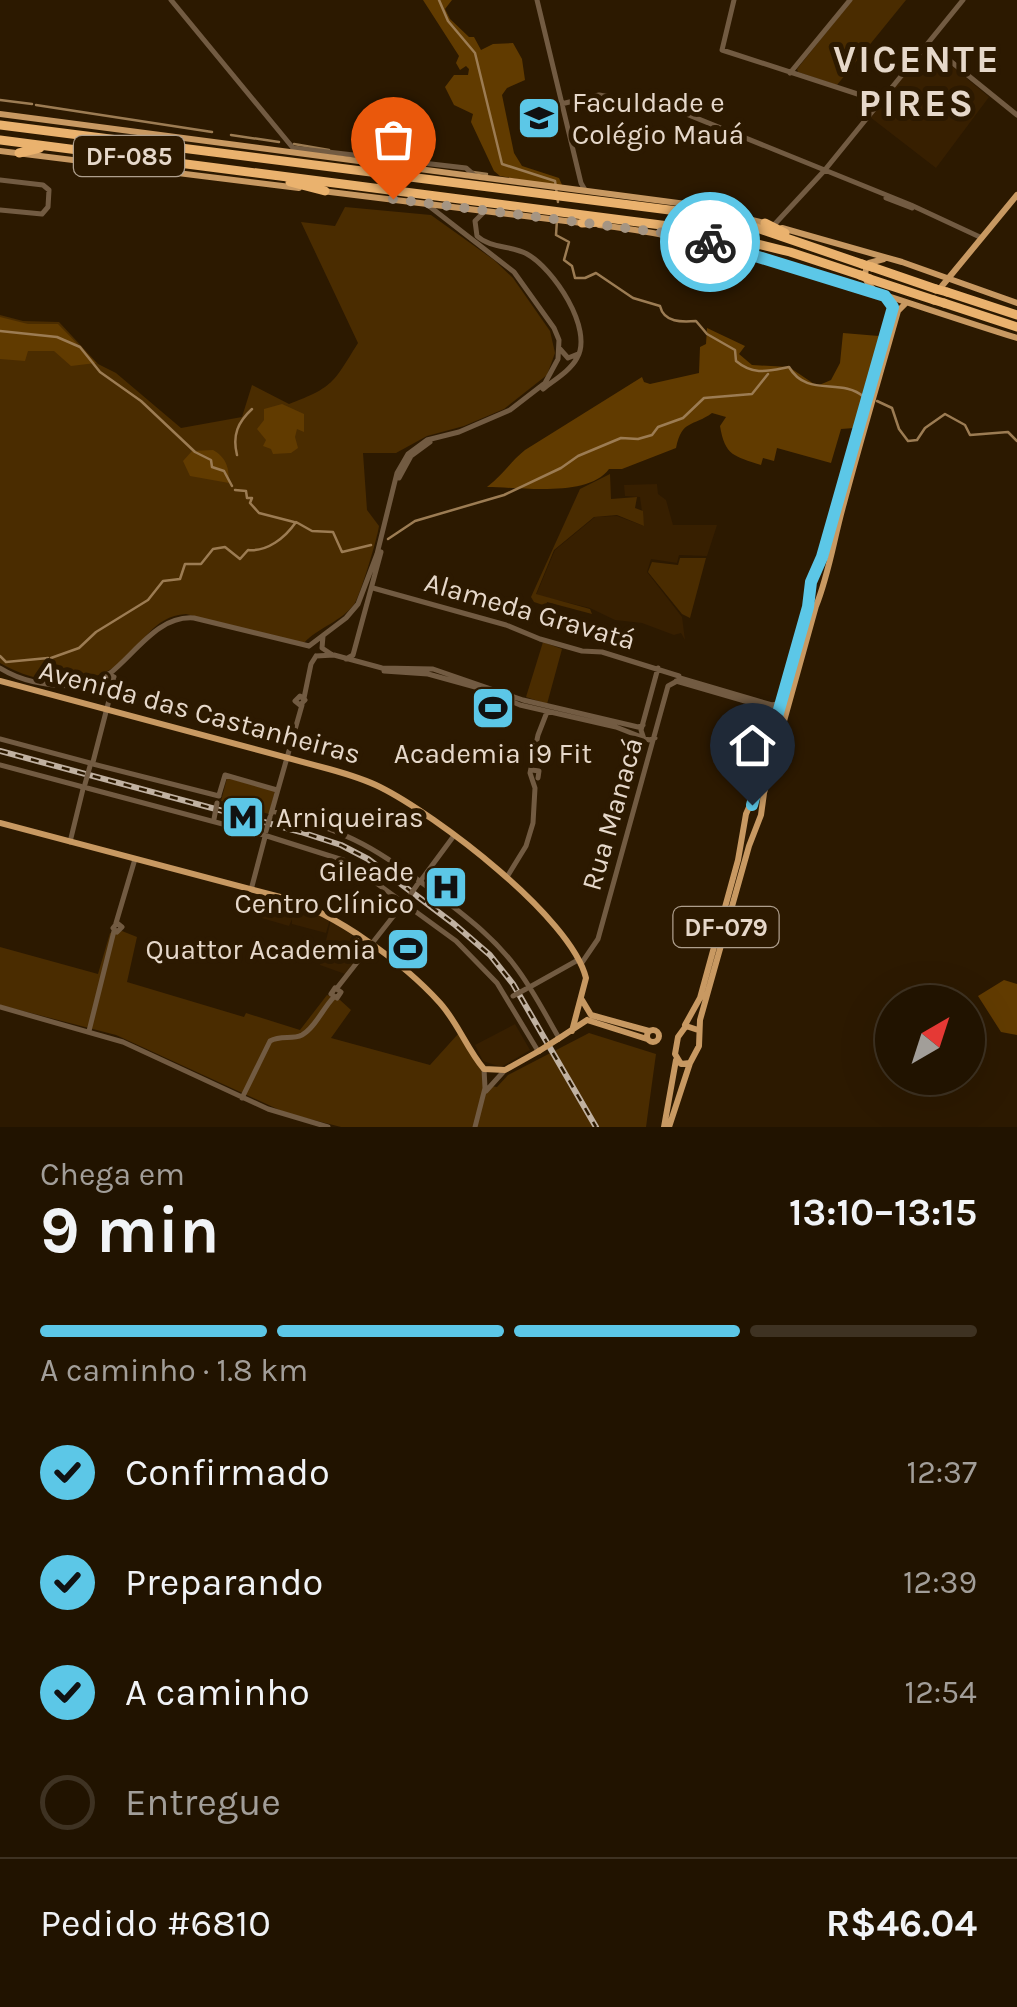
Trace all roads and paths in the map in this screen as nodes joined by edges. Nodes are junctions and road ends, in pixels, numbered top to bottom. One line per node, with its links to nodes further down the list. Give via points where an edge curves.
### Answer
1 (171, 0): 14 (street)
2 (536, 0): 9 (street)
3 (734, 0): 7 (street, via 722,50)
4 (850, 0): 7 (street)
5 (963, 0): 6 (street)
6 (928, 43): 8 (street); 11 (street)
7 (790, 73): 8 (street)
8 (879, 101): 20 (street)
9 (561, 104): 20 (street, via 599,95 669,107); 24 (street)
10 (0, 114): 18 (main road)
11 (1017, 116)
12 (0, 124): 17 (highway, DF-085)
13 (0, 140): 15 (highway, DF-085)
14 (284, 141): 18 (main road); 23 (street, via 295,149 467,169)
15 (63, 148): 19 (highway); 21 (highway, DF-085)
16 (0, 151): 19 (main road)
17 (218, 152): 18 (highway); 23 (highway, DF-085)
18 (277, 152): 23 (main road)
19 (19, 153): 26 (main road)
20 (824, 171): 33 (street); 40 (street)
21 (259, 173): 26 (highway); 34 (highway, DF-085)
22 (0, 180): 31 (street, via 49,190 42,214)
23 (483, 182): 25 (highway); 28 (highway, DF-085)
24 (581, 184): 27 (street); 28 (street)
25 (527, 186): 28 (main road)
26 (325, 191): 30 (main road)
27 (590, 192): 28 (main road); 38 (main road)
28 (562, 193): 41 (highway, DF-085, via 702,214)
29 (1017, 195): 40 (main road)
30 (416, 202): 32 (main road); 45 (street)
31 (0, 210)
32 (487, 212): 34 (main road); 42 (street, via 476,221 477,236)
33 (786, 214): 38 (street); 39 (street)
34 (552, 215): 35 (highway, DF-085)
35 (563, 216): 36 (highway, DF-085); 37 (main road)
36 (624, 220): 37 (highway); 46 (highway, DF-085, via 724,235)
37 (582, 223): 50 (main road, via 715,243)
38 (769, 224): 39 (main road); 41 (highway)
39 (785, 230): 43 (main road)
40 (982, 238): 44 (main road)
41 (809, 246): 46 (highway, DF-085)
42 (520, 250): 45 (street, via 507,255); 57 (street, via 545,268 579,322)
43 (890, 258): 47 (main road); 50 (main road, via 866,268 866,281)
44 (959, 266): 47 (main road, via 947,275); 48 (main road, via 955,278); 49 (main road)
45 (514, 272): 56 (street, via 554,328)
46 (866, 272): 49 (highway, DF-085)
47 (933, 273): 49 (main road)
48 (967, 287): 49 (main road); 52 (main road)
49 (942, 291): 51 (main road, via 933,303); 53 (highway, DF-085); 54 (highway, DF-085)
50 (882, 295): 51 (main road); 58 (main road, DF-079, via 893,307)
51 (914, 304): 55 (main road); 58 (main road, DF-079, via 898,311)
52 (1017, 304)
53 (1017, 315)
54 (1017, 327)
55 (1017, 338)
56 (559, 346): 57 (street, via 568,358); 60 (street, via 549,378 518,404 408,454)
57 (580, 352): 62 (street, via 512,413 428,443 411,456 400,474)
58 (870, 400): 59 (main road, DF-079)
59 (854, 451): 61 (main road, DF-079); 63 (main road, DF-079)
60 (366, 575): 62 (street, via 374,566); 65 (street)
61 (816, 575): 63 (main road); 66 (main road, DF-079)
62 (375, 577): 64 (street)
63 (825, 578): 66 (main road, DF-079)
64 (373, 588): 67 (street); 77 (street, Alameda Gravatá)
65 (362, 593): 67 (street, via 360,608); 68 (street)
66 (816, 595): 82 (main road, DF-079); 96 (main road, DF-079)
67 (369, 602): 69 (street)
68 (346, 618): 69 (street, via 360,612); 70 (street)
69 (363, 622): 72 (street)
70 (323, 636): 71 (street); 73 (street, via 322,648)
71 (310, 652): 73 (street); 80 (street, via 181,618 160,628); 90 (street)
72 (353, 654): 74 (street); 75 (street)
73 (334, 656): 74 (street)
74 (346, 659): 75 (street)
75 (361, 663): 78 (street)
76 (0, 668): 80 (street, via 31,682 64,686)
77 (658, 668): 79 (street, Alameda Gravatá); 86 (street)
78 (445, 676): 84 (street); 85 (street)
79 (676, 678): 82 (street); 89 (street, Rua Manacá)
80 (110, 679): 83 (street)
81 (0, 681): 83 (main road, Avenida das Castanheiras)
82 (780, 707): 96 (main road, DF-079)
83 (107, 709): 90 (main road, Avenida das Castanheiras); 91 (street)
84 (543, 714): 85 (street); 106 (street, via 533,823)
85 (595, 718): 86 (street); 87 (street)
86 (639, 726): 87 (street); 89 (street)
87 (633, 736): 89 (street)
88 (0, 739): 91 (street)
89 (650, 741): 111 (street, Rua Manacá, via 598,939)
90 (286, 758): 94 (street); 103 (main road, Avenida das Castanheiras, via 374,784)
91 (91, 764): 93 (street, bridge); 95 (street)
92 (0, 765): 93 (street)
93 (86, 787): 98 (street); 104 (street)
94 (277, 790): 95 (street, via 224,775); 97 (street)
95 (218, 800): 98 (street, bridge)
96 (756, 806): 100 (main road, DF-079); 101 (main road, DF-079)
97 (271, 814): 102 (street, bridge); 107 (street, via 356,838)
98 (213, 820): 102 (street)
99 (0, 823): 104 (main road)
100 (746, 824): 101 (main road); 117 (main road, DF-079, via 700,998)
101 (756, 825): 118 (main road, DF-079)
102 (266, 835): 108 (street); 109 (street, via 346,861)
103 (453, 837): 106 (main road, Avenida das Castanheiras); 107 (street)
104 (71, 842): 105 (main road)
105 (135, 859): 108 (main road); 119 (street)
106 (504, 876): 111 (main road, Avenida das Castanheiras, via 536,903)
107 (419, 883): 109 (street, bridge); 112 (street, via 489,935)
108 (251, 890): 110 (main road, via 322,912)
109 (406, 900): 110 (street); 113 (street, via 471,954)
110 (370, 946): 126 (main road, via 441,1005); 130 (street, via 340,995 305,1033 270,1040)
111 (580, 960): 112 (street); 114 (main road, via 586,978)
112 (528, 988): 113 (street, bridge); 122 (street)
113 (510, 998): 123 (street)
114 (582, 999): 116 (main road); 120 (main road)
115 (0, 1007): 119 (street)
116 (588, 1017): 120 (main road); 121 (main road)
117 (682, 1030): 118 (main road); 121 (main road); 124 (main road, DF-079)
118 (698, 1030): 125 (main road, DF-079)
119 (89, 1031): 130 (street)
120 (572, 1031): 122 (main road)
121 (653, 1036): 124 (main road, via 668,1042)
122 (558, 1039): 123 (main road, bridge)
123 (538, 1051): 127 (main road)
124 (675, 1056): 125 (main road); 129 (main road, DF-079)
125 (690, 1063): 129 (main road, DF-079)
126 (484, 1069): 127 (main road); 128 (street)
127 (505, 1070): 128 (street)
128 (484, 1094): 132 (street)
129 (675, 1095): 133 (main road, DF-079)
130 (243, 1096): 131 (street)
131 (328, 1127)
132 (476, 1127)
133 (666, 1127)

